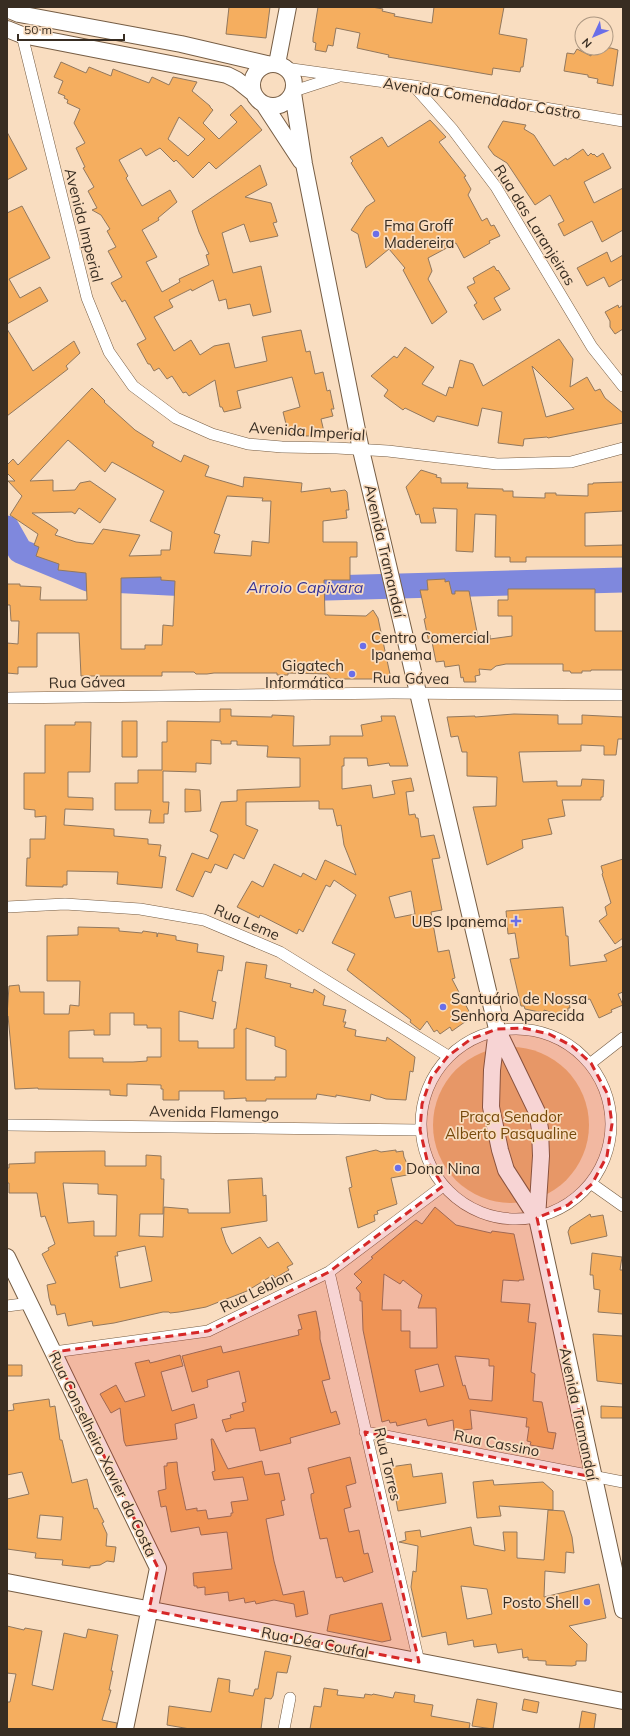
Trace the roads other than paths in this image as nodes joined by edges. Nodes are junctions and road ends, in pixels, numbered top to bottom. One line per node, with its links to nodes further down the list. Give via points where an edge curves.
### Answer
1 (288, 7): 5 (main road)
2 (7, 9): 5 (main road, Avenida Comendador Castro, via 19,14 181,44)
3 (7, 29): 4 (main road)
4 (22, 35): 8 (main road, via 227,75); 15 (street, Avenida Imperial, via 87,298 109,352 133,386 176,418 212,434 248,444)
5 (276, 65): 6 (street, Avenida Comendador Castro); 8 (main road, via 260,68 251,83); 9 (main road, via 293,78)
6 (341, 76): 7 (street, Avenida Comendador Castro); 9 (street, Avenida Comendador Castro)
7 (414, 86): 11 (street, Avenida Comendador Castro); 13 (street, Rua das Laranjeiras, via 453,130 496,187 592,347)
8 (252, 92): 10 (main road)
9 (293, 92): 10 (main road, via 281,105); 12 (main road, Avenida Tramandaí)
10 (265, 106): 12 (main road, Avenida Tramandaí)
11 (623, 121)
12 (304, 164): 15 (main road, Avenida Tramandaí)
13 (623, 386)
14 (623, 448): 15 (street, Avenida Imperial, via 571,462 497,464)
15 (361, 450): 16 (main road, Avenida Tramandaí)
16 (418, 693): 17 (street, Rua Gávea); 18 (street, Rua Gávea); 20 (main road, Avenida Tramandaí)
17 (623, 695)
18 (7, 698)
19 (7, 907): 22 (street, Rua Leme, via 65,904 133,909 204,920 280,952)
20 (497, 1030): 22 (street, via 471,1039); 23 (street, via 523,1028 548,1034 572,1046); 24 (main road, Avenida Tramandaí); 25 (main road, Avenida Tramandaí)
21 (623, 1038): 23 (street)
22 (448, 1056): 28 (street, via 431,1078 422,1104)
23 (591, 1063): 27 (street, via 608,1095)
24 (492, 1070): 25 (main road, via 502,1062); 30 (main road, Avenida Tramandaí, via 491,1107 500,1150)
25 (517, 1070): 29 (main road, Avenida Tramandaí, via 537,1112 540,1129)
26 (7, 1124): 28 (street, Avenida Flamengo)
27 (618, 1124): 31 (street, via 607,1156)
28 (420, 1130): 32 (street, via 427,1160)
29 (540, 1173): 30 (main road, via 536,1179 528,1183); 34 (main road, Avenida Tramandaí)
30 (511, 1180): 34 (main road, Avenida Tramandaí)
31 (592, 1184): 33 (street); 34 (street, via 568,1205)
32 (443, 1186): 34 (street, via 465,1205 500,1218); 36 (street, Rua Leblon)
33 (623, 1206)
34 (537, 1218): 41 (main road, Avenida Tramandaí)
35 (7, 1257): 37 (main road, Rua Conselheiro Xavier da Costa)
36 (329, 1272): 39 (street, Rua Leblon, via 208,1331); 40 (street, Rua Torres)
37 (30, 1303): 38 (street); 39 (main road, Rua Conselheiro Xavier da Costa)
38 (7, 1306)
39 (54, 1352): 44 (main road, Rua Conselheiro Xavier da Costa, via 158,1568)
40 (364, 1432): 41 (street, Rua Cassino); 46 (street, Rua Torres)
41 (593, 1477): 42 (street, Rua Cassino); 45 (main road, Avenida Tramandaí)
42 (623, 1482)
43 (7, 1582): 44 (main road, Rua Déa Coufal)
44 (149, 1610): 46 (main road, Rua Déa Coufal); 49 (main road, Rua Conselheiro Xavier da Costa)
45 (623, 1610)
46 (419, 1662): 48 (main road, Rua Déa Coufal)
47 (290, 1698): 50 (street)
48 (623, 1701)
49 (125, 1729)
50 (284, 1729)

